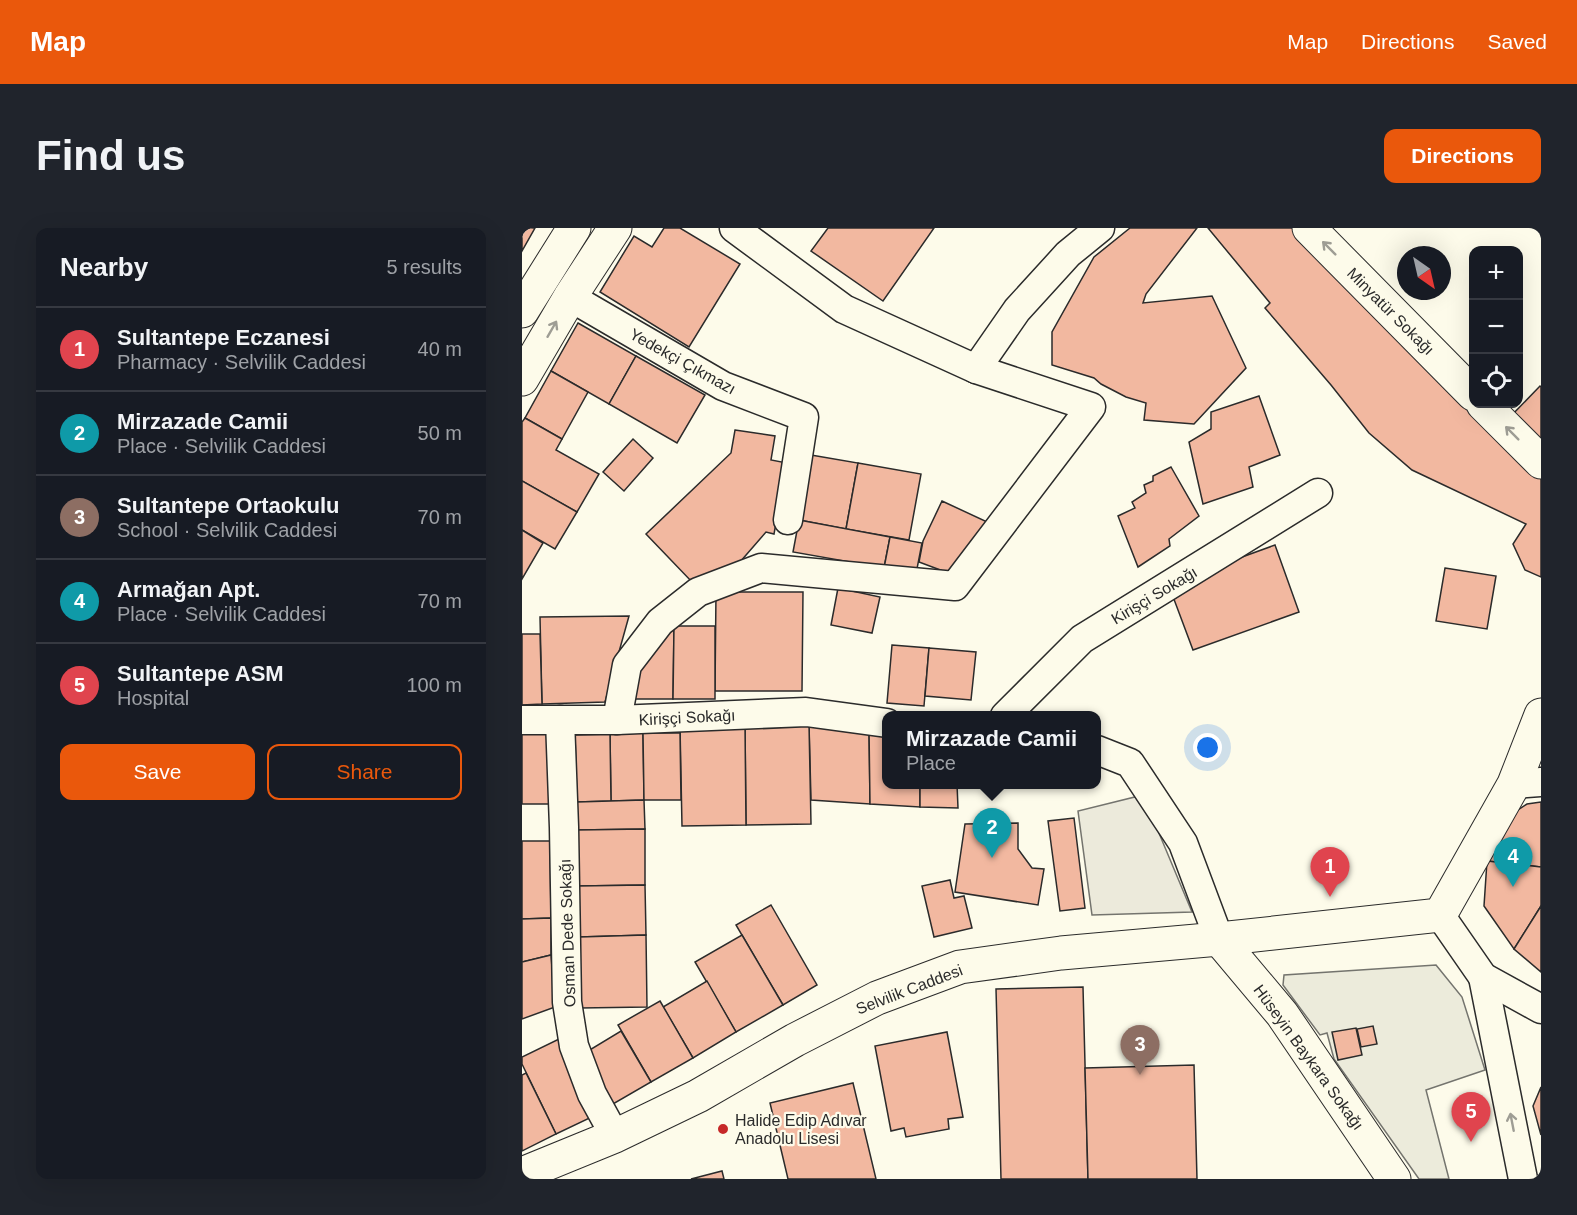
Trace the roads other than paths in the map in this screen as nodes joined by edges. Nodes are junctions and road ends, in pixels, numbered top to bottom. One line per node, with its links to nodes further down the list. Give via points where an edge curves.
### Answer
1 (574, 228): 7 (street)
2 (615, 228): 6 (street)
3 (734, 228): 8 (street, via 844,309)
4 (1100, 228): 8 (street, via 1068,254 1017,310)
5 (1309, 228): 10 (street, Minyatür Sokağı, one-way to 5)
6 (570, 297): 9 (street, one-way to 6); 14 (street, Yedekçi Çıkmazı, via 723,386 804,417)
7 (522, 311)
8 (976, 369): 19 (street, via 1091,407 955,586 761,568 698,592 660,622 627,664)
9 (522, 380)
10 (1469, 390)
11 (1487, 408): 12 (street, one-way to 11)
12 (1541, 462)
13 (1318, 493): 15 (street, Kirişçi Sokağı, via 1082,639)
14 (788, 520)
15 (1010, 711)
16 (1541, 715): 22 (street)
17 (522, 720): 18 (street, Kirişçi Sokağı)
18 (560, 720): 19 (street, Kirişçi Sokağı); 27 (street, Osman Dede Sokağı, via 567,1002 574,1046 592,1094)
19 (617, 720): 20 (street, Kirişçi Sokağı, via 806,712)
20 (882, 722)
21 (1101, 752): 24 (street, via 1131,763 1183,843)
22 (1527, 783): 23 (street)
23 (1440, 915): 24 (street, Selvilik Caddesi); 25 (street)
24 (1220, 939): 27 (street, Selvilik Caddesi, via 1061,953 960,967 877,998 699,1096); 29 (street, Hüseyin Baykara Sokağı, via 1282,1014)
25 (1483, 977): 26 (street); 30 (street, one-way to 25)
26 (1541, 1009)
27 (615, 1136): 28 (street, Selvilik Caddesi)
28 (522, 1174)
29 (1394, 1179)
30 (1523, 1179)

